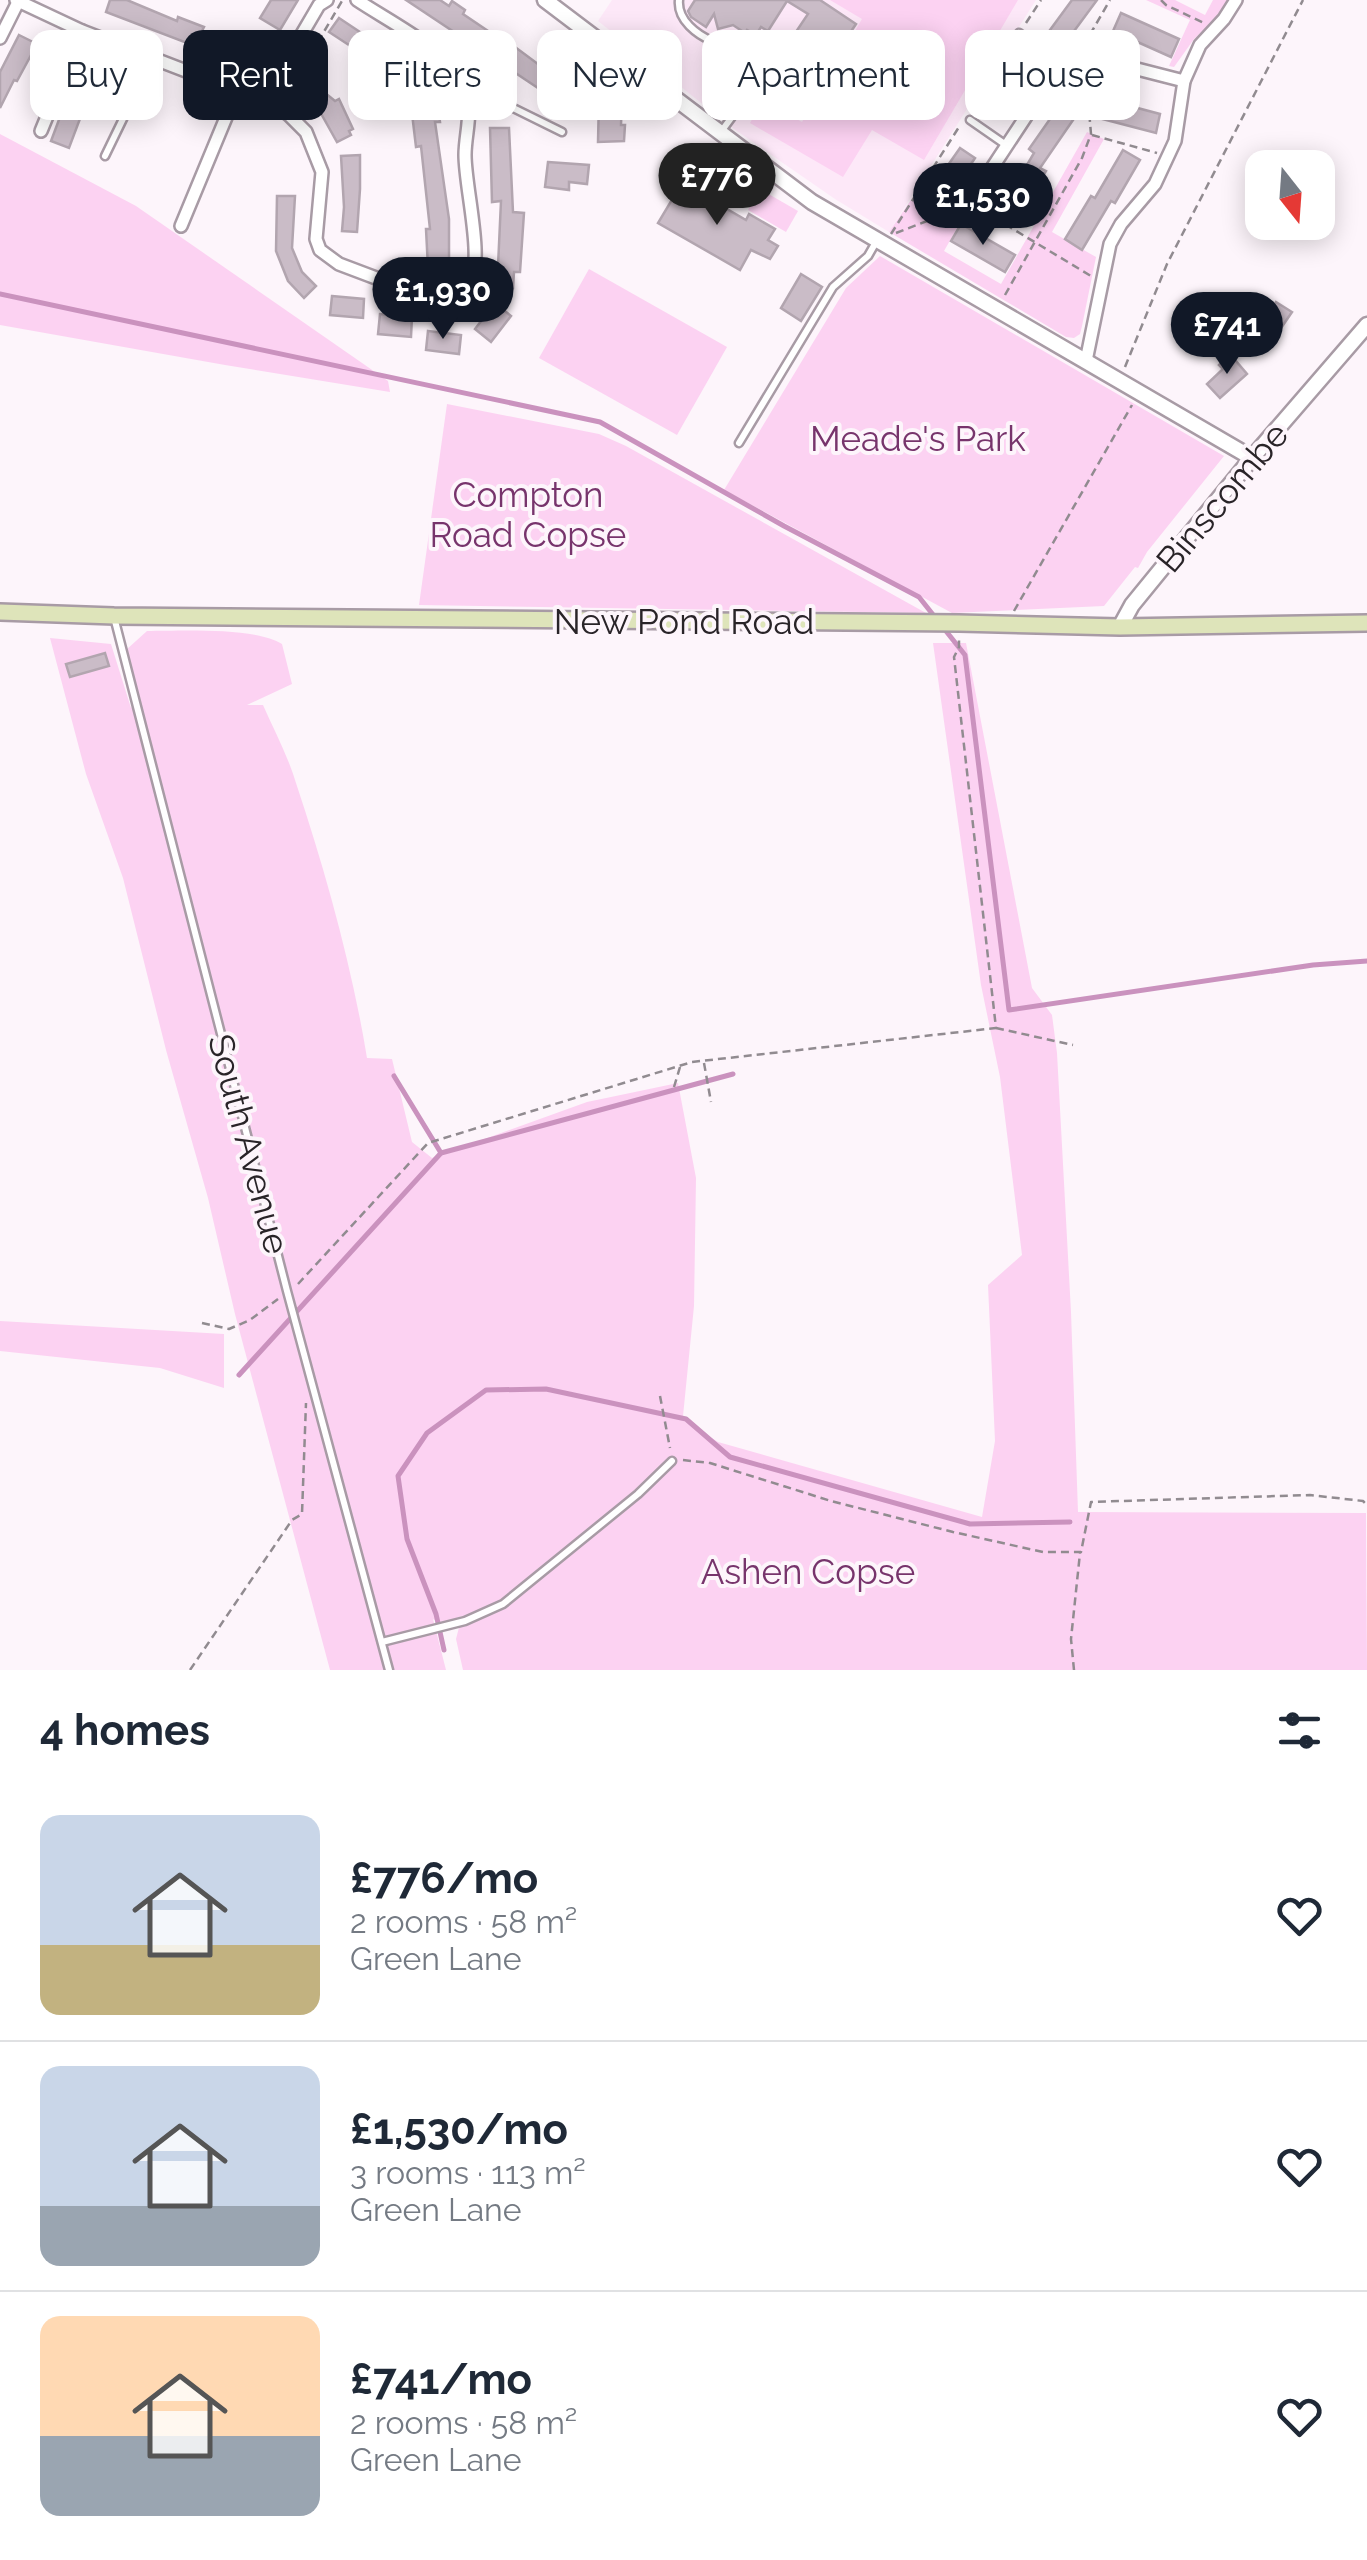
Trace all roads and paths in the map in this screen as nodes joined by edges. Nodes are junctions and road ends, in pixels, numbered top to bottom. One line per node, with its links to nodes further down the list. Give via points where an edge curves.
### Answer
1 (52, 0): 13 (street)
2 (327, 0): 16 (street)
3 (343, 0): 17 (path)
4 (357, 0): 18 (street)
5 (545, 0): 34 (street)
6 (679, 0): 34 (lane, via 682,20 713,42 752,49 761,58 761,69)
7 (1101, 0): 12 (path)
8 (1161, 0): 14 (path)
9 (1236, 0): 14 (street)
10 (1302, 0): 47 (path, via 1168,264)
11 (17, 1): 13 (street); 20 (street)
12 (1109, 2): 19 (path)
13 (46, 16): 15 (street)
14 (1215, 28): 22 (street)
15 (80, 30)
16 (304, 30)
17 (325, 30)
18 (402, 30)
19 (1093, 30)
20 (0, 38)
21 (1140, 69): 22 (street)
22 (1184, 81): 38 (street)
23 (517, 110): 33 (lane)
24 (46, 120): 32 (street)
25 (122, 120): 37 (lane)
26 (225, 120): 40 (street)
27 (292, 120): 28 (street, via 306,132 322,172 320,250 339,264 442,301 466,291 475,260 465,167)
28 (468, 120)
29 (970, 120): 36 (lane)
30 (1023, 120): 36 (street)
31 (1090, 120): 35 (path)
32 (41, 132)
33 (562, 132)
34 (719, 134): 41 (street, via 812,202)
35 (1091, 134): 38 (path); 42 (path)
36 (1006, 145): 39 (street)
37 (104, 156)
38 (1168, 156): 43 (street, via 1156,184 1110,244)
39 (969, 203): 41 (path); 42 (path)
40 (181, 226)
41 (883, 238): 44 (street); 49 (lane, via 833,286)
42 (1035, 242): 43 (path); 44 (path)
43 (1101, 282): 46 (street)
44 (996, 309): 46 (street)
45 (1367, 325): 50 (street, Binscombe)
46 (1086, 361): 47 (street)
47 (1120, 380): 48 (street)
48 (1136, 390): 50 (street); 54 (path, via 1014,611)
49 (739, 443)
50 (1252, 458): 55 (street, Binscombe)
51 (0, 612): 52 (main road, New Pond Road)
52 (114, 616): 54 (main road, New Pond Road); 63 (lane, South Avenue)
53 (1367, 623): 55 (main road, New Pond Road)
54 (1016, 624): 55 (main road, New Pond Road)
55 (1120, 627)
56 (959, 646): 57 (path, via 954,657)
57 (996, 1028): 58 (path); 59 (path)
58 (1073, 1045)
59 (704, 1061): 60 (path); 62 (path)
60 (680, 1065): 61 (path); 63 (path, via 428,1143)
61 (674, 1087)
62 (711, 1102)
63 (287, 1293): 64 (path, via 229,1329); 70 (lane, South Avenue)
64 (202, 1323)
65 (660, 1396): 67 (path)
66 (306, 1402): 71 (path, via 302,1514)
67 (672, 1460): 69 (path, via 710,1462 952,1532 1042,1552); 70 (lane, via 503,1604 466,1621)
68 (1367, 1505): 69 (path, via 1310,1494 1091,1502)
69 (1080, 1552): 73 (path)
70 (382, 1642): 72 (lane, South Avenue)
71 (190, 1670)
72 (389, 1670)
73 (1074, 1670)

